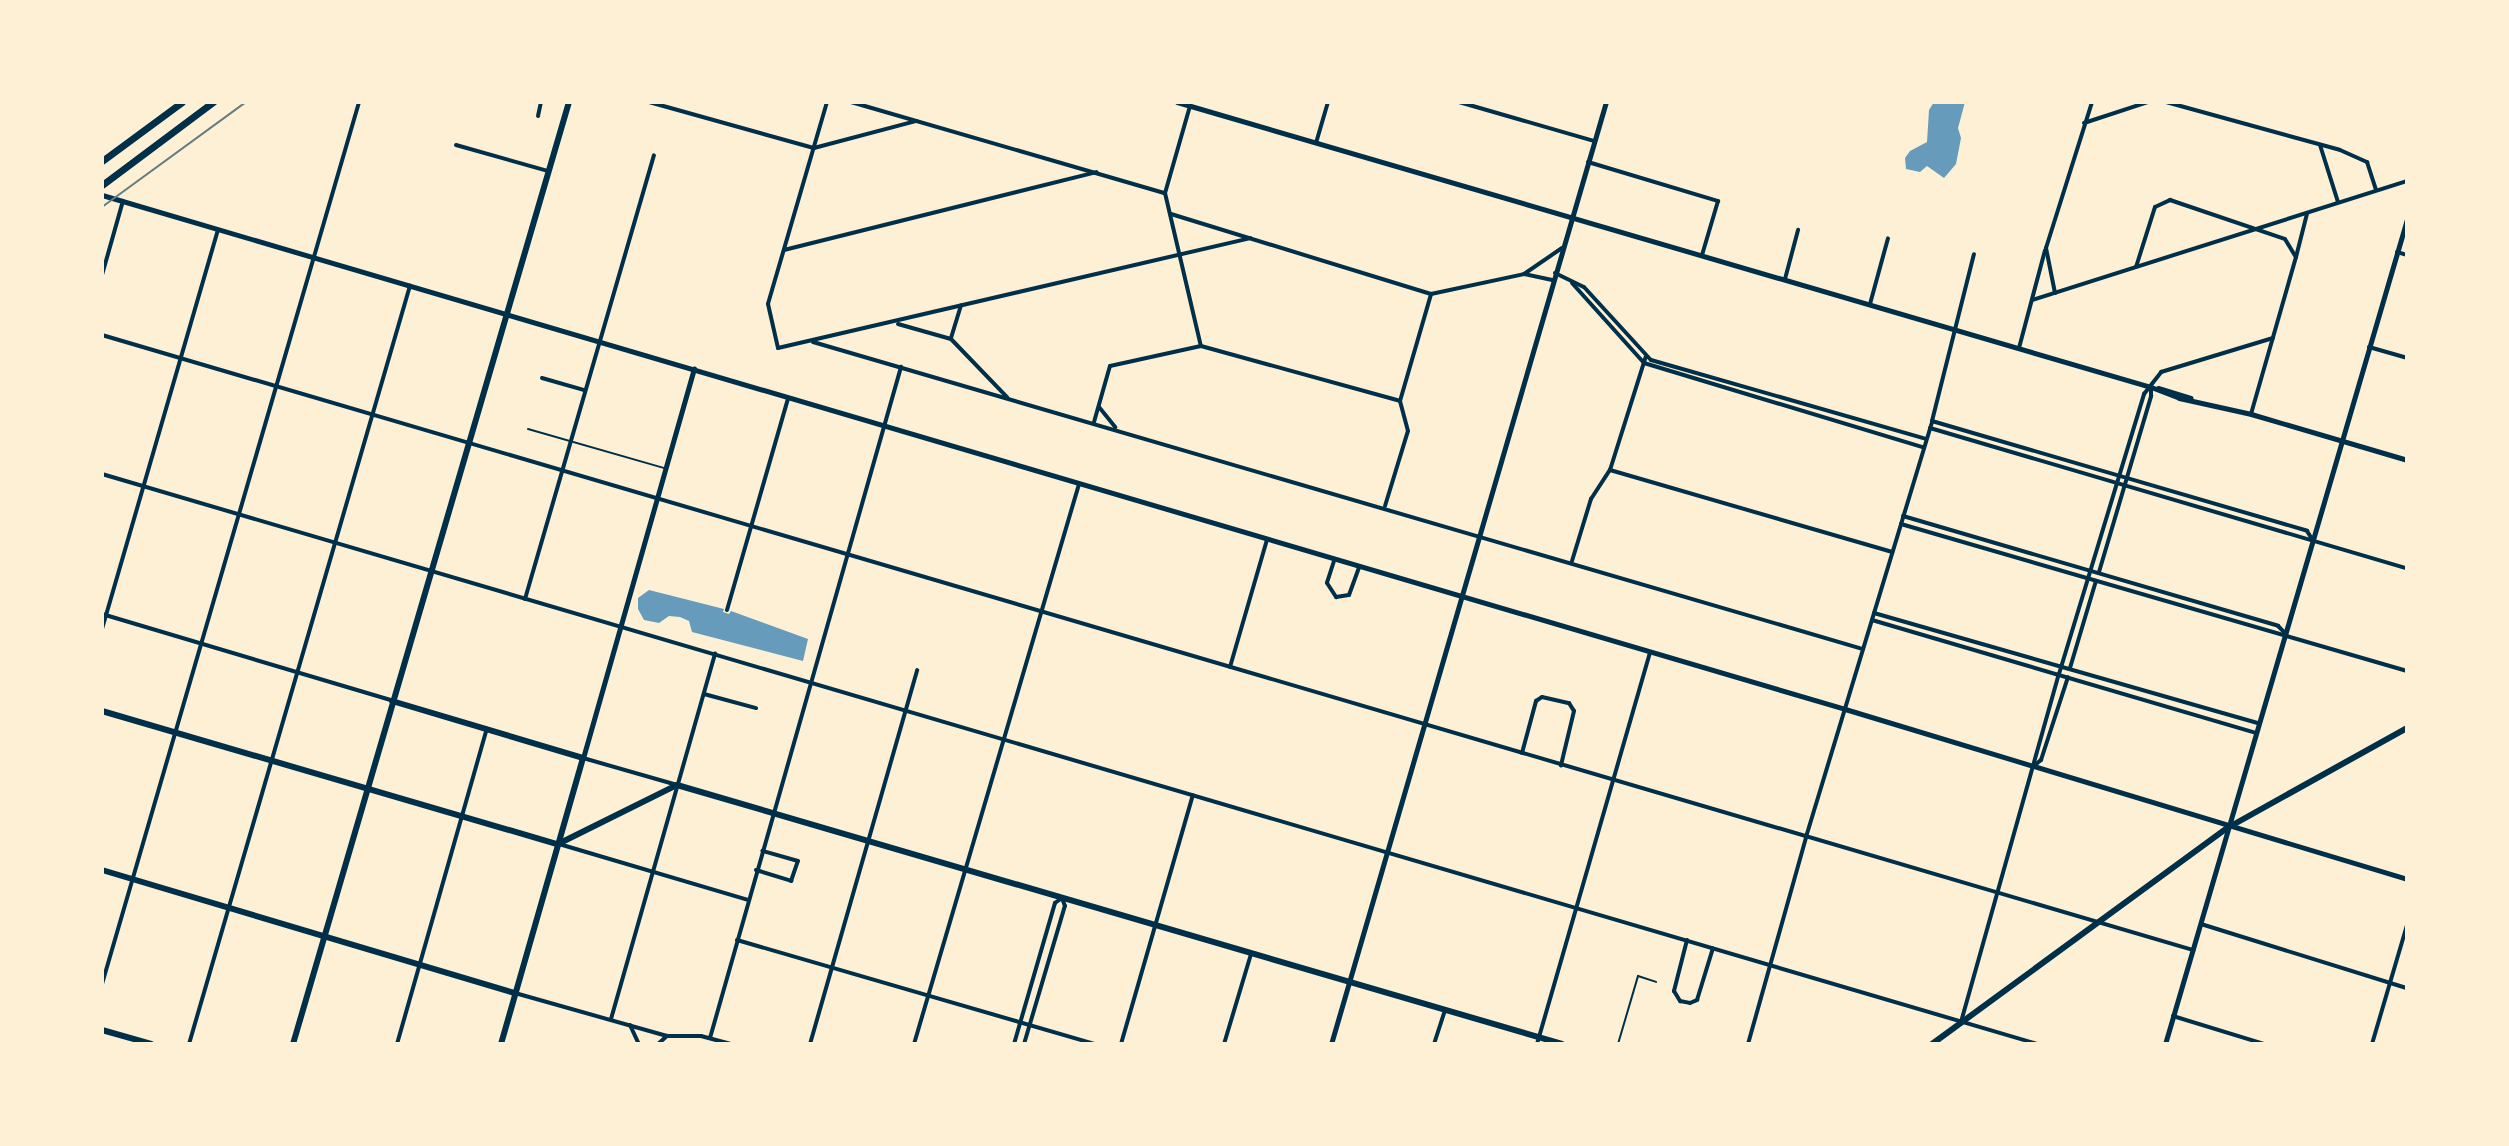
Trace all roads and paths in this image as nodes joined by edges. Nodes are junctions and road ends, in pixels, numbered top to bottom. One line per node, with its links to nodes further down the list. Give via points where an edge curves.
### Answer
1 (182, 102): 26 (highway)
2 (213, 102): 31 (highway)
3 (359, 102): 55 (street)
4 (541, 102): 17 (street)
5 (569, 102): 28 (main road)
6 (649, 102): 24 (street)
7 (827, 102): 24 (street)
8 (851, 102): 18 (street)
9 (1177, 102): 16 (street)
10 (1328, 102): 21 (street)
11 (1459, 102): 20 (street)
12 (1606, 102): 20 (street)
13 (2092, 102): 19 (street)
14 (2148, 102): 19 (street)
15 (2166, 102): 23 (street)
16 (1190, 106): 21 (street); 33 (street)
17 (538, 116)
18 (916, 121): 24 (street); 29 (street)
19 (2084, 123): 47 (street)
20 (1594, 141): 27 (street)
21 (1316, 143): 39 (street)
22 (456, 145): 28 (street)
23 (2320, 145): 32 (street, via 2367,162); 36 (street)
24 (814, 148): 48 (street)
25 (654, 155): 74 (street)
26 (102, 161)
27 (1588, 162): 39 (street); 52 (street, via 1718,201)
28 (548, 171): 68 (main road)
29 (1096, 172): 33 (street); 48 (street)
30 (2407, 181): 32 (street)
31 (102, 185)
32 (2376, 190): 36 (street)
33 (1165, 193): 37 (street)
34 (102, 195): 35 (street)
35 (123, 201): 41 (street); 58 (street)
36 (2338, 202): 38 (street)
37 (1171, 214): 44 (street); 50 (street)
38 (2307, 214): 42 (street); 54 (street)
39 (1570, 217): 46 (street); 52 (street)
40 (2407, 219): 49 (street)
41 (218, 229): 55 (street); 80 (street)
42 (2261, 229): 54 (street, via 2285,239); 56 (street); 56 (street, via 2170,200 2155,207)
43 (1798, 230): 60 (street)
44 (1250, 238): 50 (street); 64 (street)
45 (1888, 238): 66 (street)
46 (1562, 248): 57 (street); 59 (street)
47 (2046, 248): 63 (street); 65 (street)
48 (784, 250): 75 (street, via 768,304 778,348)
49 (2397, 252): 53 (street); 77 (street)
50 (1179, 253): 67 (street); 76 (street)
51 (1974, 254): 70 (street)
52 (1702, 255): 60 (street)
53 (2407, 255)
54 (2296, 257): 72 (street)
55 (313, 258): 62 (street); 86 (street)
56 (2136, 267): 63 (street)
57 (1524, 274): 59 (street); 64 (street)
58 (102, 275)
59 (1554, 277): 61 (street); 123 (street)
60 (1785, 279): 66 (street)
61 (1570, 281): 79 (street, via 1584,287); 82 (street)
62 (410, 286): 68 (street); 94 (street)
63 (2055, 293): 65 (street)
64 (1431, 294): 91 (street)
65 (2032, 300): 78 (street)
66 (1870, 304): 70 (street)
67 (961, 306): 69 (street); 73 (street)
68 (506, 315): 74 (street); 104 (main road)
69 (896, 323): 73 (street); 75 (street)
70 (1954, 329): 78 (street); 95 (street)
71 (102, 335): 80 (street)
72 (2273, 338): 87 (street, via 2161,372); 93 (street)
73 (951, 339): 89 (street)
74 (598, 342): 84 (street); 88 (street)
75 (813, 342): 83 (street)
76 (1201, 346): 91 (street); 92 (street, via 1110,366)
77 (2369, 347): 81 (street); 103 (street)
78 (2019, 348): 87 (street)
79 (1646, 356): 82 (street); 101 (street)
80 (181, 358): 86 (street); 116 (street)
81 (2407, 358)
82 (1644, 363): 105 (street); 108 (street)
83 (901, 367): 89 (street); 97 (street)
84 (694, 369): 90 (street); 107 (street)
85 (542, 378): 88 (street)
86 (276, 387): 94 (street); 119 (street)
87 (2154, 388): 93 (street); 111 (street, via 2144,394); 112 (street)
88 (584, 390): 102 (street)
89 (1007, 397): 96 (street)
90 (788, 399): 97 (street); 122 (street)
91 (1400, 401): 118 (street, via 1408,431)
92 (1099, 407): 96 (street); 100 (street)
93 (2251, 414): 103 (street)
94 (371, 415): 104 (street); 126 (street)
95 (1932, 421): 98 (street); 111 (street)
96 (1094, 422): 100 (street)
97 (882, 426): 114 (street); 128 (street)
98 (1930, 428): 101 (street); 113 (street)
99 (528, 429): 102 (lane)
100 (1117, 429): 118 (street)
101 (1926, 439): 105 (street)
102 (570, 441): 107 (lane); 109 (street)
103 (2343, 441): 106 (street); 124 (street)
104 (466, 443): 109 (street); 133 (main road)
105 (1923, 447): 120 (street)
106 (2407, 460)
107 (665, 468): 117 (street)
108 (1610, 470): 127 (street); 130 (street, via 1591,499)
109 (561, 471): 117 (street); 139 (street)
110 (102, 474): 116 (street)
111 (2119, 476): 112 (street); 113 (street)
112 (2127, 478): 115 (street); 124 (street, via 2307,531)
113 (2116, 483): 115 (street); 134 (street)
114 (1079, 484): 125 (street); 141 (street)
115 (2125, 486): 124 (street); 135 (street)
116 (143, 487): 119 (street); 143 (street)
117 (656, 499): 122 (street); 145 (street)
118 (1385, 506): 123 (street)
119 (239, 515): 126 (street); 149 (street)
120 (1903, 516): 121 (street); 134 (street)
121 (1901, 524): 127 (street); 136 (street)
122 (751, 527): 128 (street); 140 (street)
123 (1477, 538): 130 (street); 138 (street)
124 (2312, 539): 132 (street); 147 (street)
125 (1267, 540): 129 (street); 154 (street)
126 (334, 543): 133 (street); 159 (street)
127 (1892, 552): 142 (street)
128 (845, 554): 141 (street); 162 (street)
129 (1334, 561): 131 (street); 131 (street, via 1327,587 1336,597 1349,595)
130 (1572, 561): 151 (street)
131 (1359, 568): 138 (street)
132 (2407, 568)
133 (429, 571): 139 (street); 164 (main road)
134 (2090, 571): 135 (street); 136 (street)
135 (2098, 574): 137 (street); 147 (street)
136 (2088, 578): 137 (street); 155 (street)
137 (2096, 581): 147 (street); 156 (street)
138 (1460, 598): 152 (street); 170 (street)
139 (525, 599): 145 (street)
140 (727, 610)
141 (1040, 611): 154 (street); 175 (street)
142 (1874, 613): 144 (street); 148 (street)
143 (104, 615): 146 (street); 149 (street)
144 (1872, 620): 150 (street); 151 (street)
145 (620, 627): 153 (street); 177 (street)
146 (102, 629)
147 (2284, 632): 158 (street); 169 (street)
148 (1969, 640): 150 (street); 155 (street)
149 (200, 643): 159 (street); 173 (street)
150 (1967, 648): 160 (street)
151 (1863, 649): 166 (street)
152 (1650, 652): 166 (street); 181 (street)
153 (715, 654): 162 (street); 163 (street)
154 (1230, 667): 170 (street)
155 (2061, 667): 156 (street); 160 (street)
156 (2070, 669): 161 (street); 169 (street)
157 (917, 670): 167 (street)
158 (2407, 671)
159 (297, 672): 164 (street); 178 (street)
160 (2059, 674): 161 (street); 180 (street)
161 (2068, 677): 174 (street); 180 (street, via 2041,760)
162 (809, 682): 167 (street); 185 (street)
163 (703, 693): 165 (street); 182 (street)
164 (392, 701): 172 (main road); 183 (main road)
165 (756, 708)
166 (1845, 709): 180 (street); 188 (street)
167 (906, 710): 175 (street); 189 (street)
168 (102, 711): 173 (main road)
169 (2258, 723): 174 (street)
170 (1424, 724): 176 (street); 192 (street)
171 (2407, 728): 187 (main road)
172 (487, 729): 177 (main road); 186 (street)
173 (175, 732): 178 (main road); 197 (street)
174 (2256, 733): 187 (street)
175 (1004, 740): 184 (street); 193 (street)
176 (1522, 753): 179 (street); 179 (street, via 1536,701 1542,697 1569,703 1574,711)
177 (583, 758): 182 (street); 190 (main road)
178 (270, 760): 183 (main road); 202 (street)
179 (1561, 765): 181 (street)
180 (2034, 766): 187 (street); 199 (street)
181 (1613, 780): 188 (street); 203 (street)
182 (677, 785): 185 (main road); 190 (main road); 196 (street)
183 (367, 788): 186 (main road); 208 (main road)
184 (1193, 795): 192 (street); 207 (street)
185 (772, 813): 189 (main road); 191 (street)
186 (462, 816): 190 (main road); 214 (street)
187 (2229, 827): 198 (street); 204 (main road); 205 (street)
188 (1806, 837): 199 (street); 215 (street)
189 (870, 841): 193 (main road); 216 (street)
190 (558, 844): 196 (street); 222 (main road)
191 (762, 851): 195 (street); 195 (street, via 798,861 791,881)
192 (1387, 852): 203 (street); 217 (street)
193 (966, 869): 200 (main road); 223 (street)
194 (102, 870): 197 (main road)
195 (756, 870): 201 (street)
196 (652, 872): 201 (street); 226 (street)
197 (132, 879): 202 (main road); 220 (street)
198 (2407, 879)
199 (1997, 893): 204 (street); 227 (street)
200 (1062, 898): 207 (main road); 228 (street, via 1055,903); 230 (street, via 1065,906)
201 (748, 900): 209 (street)
202 (228, 908): 208 (main road); 236 (street)
203 (1577, 908): 210 (street); 234 (street)
204 (2094, 923): 212 (street); 227 (main road)
205 (2201, 924): 212 (street); 219 (street)
206 (2407, 925): 219 (street)
207 (1155, 926): 213 (main road); 248 (street)
208 (324, 936): 214 (main road); 237 (main road)
209 (737, 940): 216 (street); 233 (street)
210 (1687, 940): 211 (street); 211 (street, via 1674,991 1680,1001 1697,1000)
211 (1713, 948): 215 (street)
212 (2193, 950): 225 (street)
213 (1251, 954): 217 (main road); 249 (street)
214 (420, 965): 222 (main road); 238 (street)
215 (1771, 965): 227 (street); 254 (street)
216 (832, 968): 223 (street); 243 (street)
217 (1350, 982): 224 (main road); 250 (street)
218 (1656, 982): 253 (lane, via 1638,976)
219 (2390, 983): 221 (street); 259 (street)
220 (102, 984)
221 (2407, 988)
222 (515, 993): 226 (street); 239 (main road)
223 (928, 996): 228 (street); 244 (street)
224 (1445, 1010): 234 (main road); 251 (street)
225 (2173, 1016): 257 (street); 258 (street)
226 (611, 1019): 229 (street)
227 (1961, 1022): 255 (main road); 256 (street)
228 (1020, 1023): 230 (street); 245 (street)
229 (630, 1025): 232 (street); 240 (street)
230 (1029, 1025): 246 (street); 247 (street)
231 (102, 1030): 235 (main road)
232 (667, 1036): 233 (street); 241 (street)
233 (710, 1038): 242 (street)
234 (1538, 1041): 252 (main road)
235 (151, 1044)
236 (189, 1044)
237 (293, 1044)
238 (397, 1044)
239 (501, 1044)
240 (639, 1044)
241 (658, 1044)
242 (730, 1044)
243 (810, 1044)
244 (914, 1044)
245 (1014, 1044)
246 (1024, 1044)
247 (1095, 1044)
248 (1121, 1044)
249 (1224, 1044)
250 (1331, 1044)
251 (1434, 1044)
252 (1562, 1044)
253 (1618, 1044)
254 (1748, 1044)
255 (1932, 1044)
256 (2037, 1044)
257 (2165, 1044)
258 (2264, 1044)
259 (2372, 1044)

